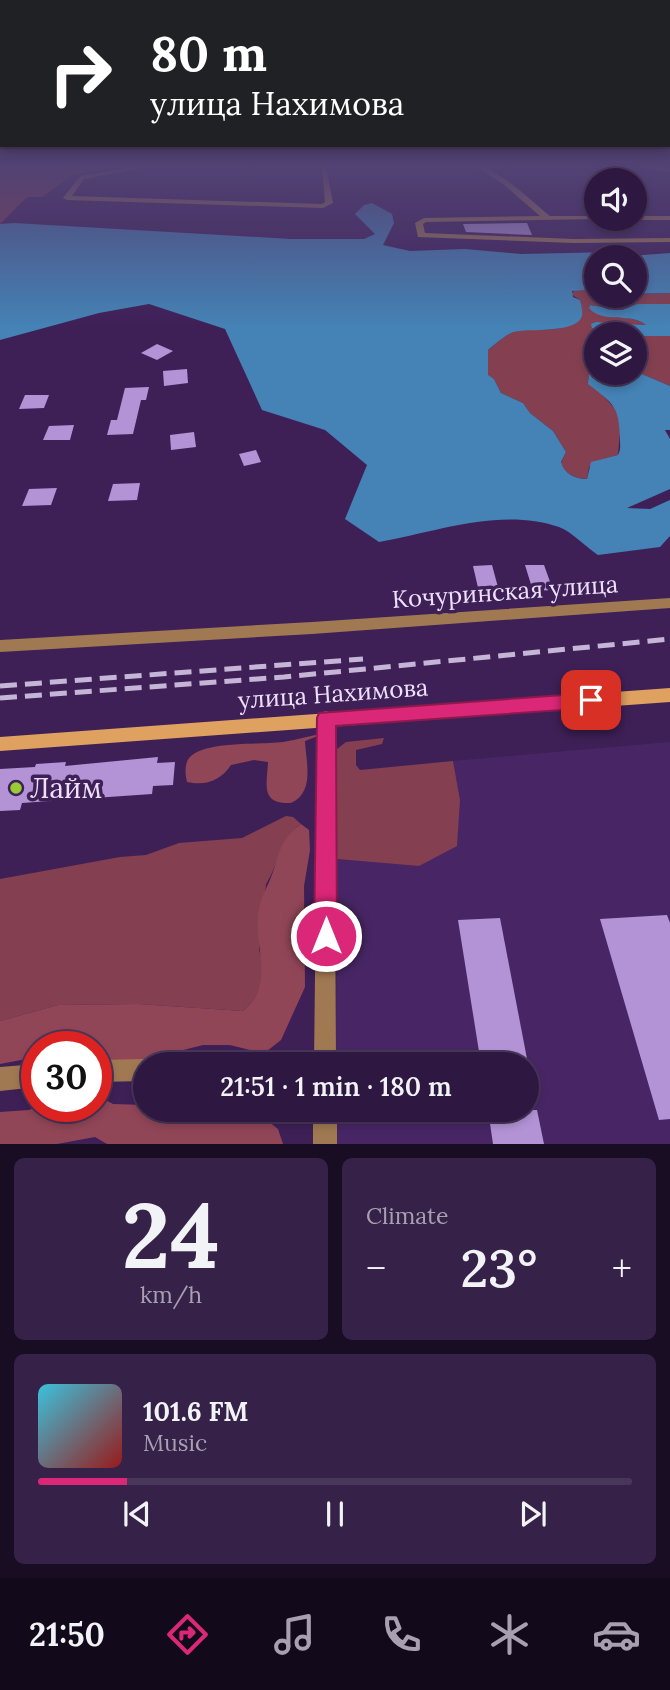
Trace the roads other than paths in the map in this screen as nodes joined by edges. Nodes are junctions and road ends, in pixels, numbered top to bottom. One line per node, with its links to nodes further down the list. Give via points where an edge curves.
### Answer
1 (462, 219): 4 (street, via 424,220 419,223 421,235)
2 (562, 219): 4 (street)
3 (670, 240): 4 (street)
4 (574, 241)
5 (670, 603): 6 (street, Кочуринская улица)
6 (0, 646)
7 (670, 695): 8 (main road, улица Нахимова)
8 (326, 718): 9 (main road, улица Нахимова); 10 (street)
9 (0, 744)
10 (325, 1052)
11 (133, 1070): 12 (street)
12 (112, 1071)
13 (21, 1077): 14 (street)
14 (0, 1079)
15 (325, 1122): 16 (street)
16 (325, 1144)

